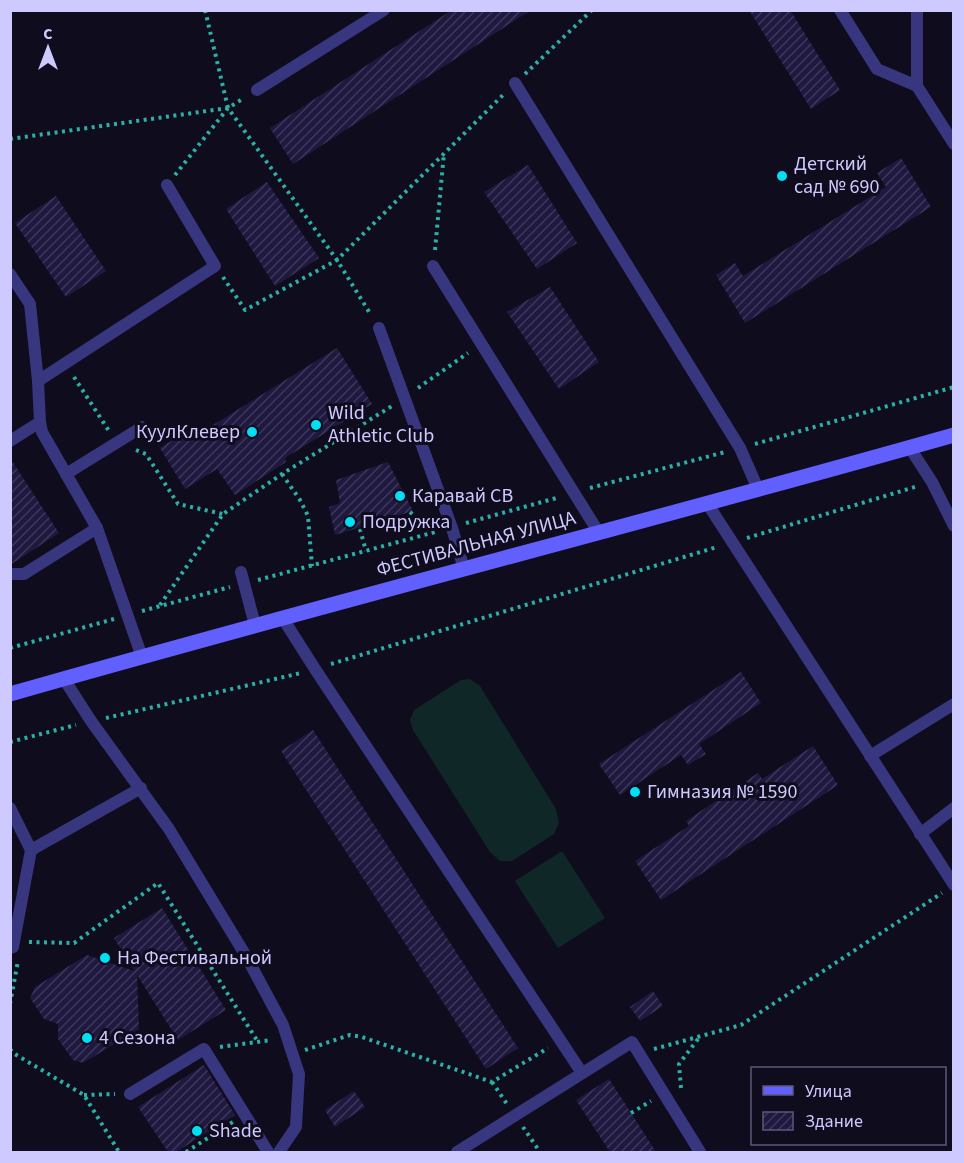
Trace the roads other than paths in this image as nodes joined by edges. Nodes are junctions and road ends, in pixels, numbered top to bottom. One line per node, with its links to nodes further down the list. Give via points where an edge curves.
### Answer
1 (384, 10): 6 (lane)
2 (840, 10): 5 (lane, via 877,69)
3 (917, 10): 5 (lane)
4 (515, 83): 19 (lane, via 740,448)
5 (917, 86): 7 (lane)
6 (257, 90)
7 (953, 142)
8 (167, 185): 12 (lane, via 215,266)
9 (433, 266): 23 (lane)
10 (10, 274): 12 (lane, via 30,304)
11 (379, 328): 24 (lane)
12 (38, 381): 13 (lane)
13 (40, 422): 16 (lane); 18 (lane)
14 (142, 427): 18 (lane)
15 (954, 435): 17 (street, ФЕСТИВАЛЬНАЯ УЛИЦА)
16 (10, 441)
17 (910, 447): 19 (street, ФЕСТИВАЛЬНАЯ УЛИЦА); 21 (lane)
18 (66, 474): 22 (lane)
19 (758, 489): 20 (street, ФЕСТИВАЛЬНАЯ УЛИЦА)
20 (707, 503): 23 (street, ФЕСТИВАЛЬНАЯ УЛИЦА); 33 (lane)
21 (954, 526)
22 (97, 528): 25 (lane, via 24,574); 29 (lane)
23 (598, 533): 24 (street, ФЕСТИВАЛЬНАЯ УЛИЦА)
24 (464, 569): 27 (street, ФЕСТИВАЛЬНАЯ УЛИЦА)
25 (10, 574)
26 (242, 578): 28 (lane)
27 (282, 617): 28 (street, ФЕСТИВАЛЬНАЯ УЛИЦА); 41 (lane)
28 (255, 625): 29 (street, ФЕСТИВАЛЬНАЯ УЛИЦА)
29 (142, 657): 30 (street, ФЕСТИВАЛЬНАЯ УЛИЦА)
30 (64, 679): 31 (street, ФЕСТИВАЛЬНАЯ УЛИЦА); 34 (lane)
31 (10, 694)
32 (954, 704): 33 (lane)
33 (870, 756): 37 (lane)
34 (141, 788): 38 (lane); 44 (lane, via 246,956 284,1025 299,1074 296,1127)
35 (10, 808): 38 (lane)
36 (954, 808): 37 (lane)
37 (920, 834): 39 (lane)
38 (31, 850): 40 (lane)
39 (953, 885)
40 (15, 943)
41 (582, 1073): 45 (lane); 46 (lane, via 632,1042)
42 (130, 1094): 43 (lane, via 204,1049)
43 (268, 1152)
44 (279, 1152)
45 (457, 1152)
46 (700, 1152)

